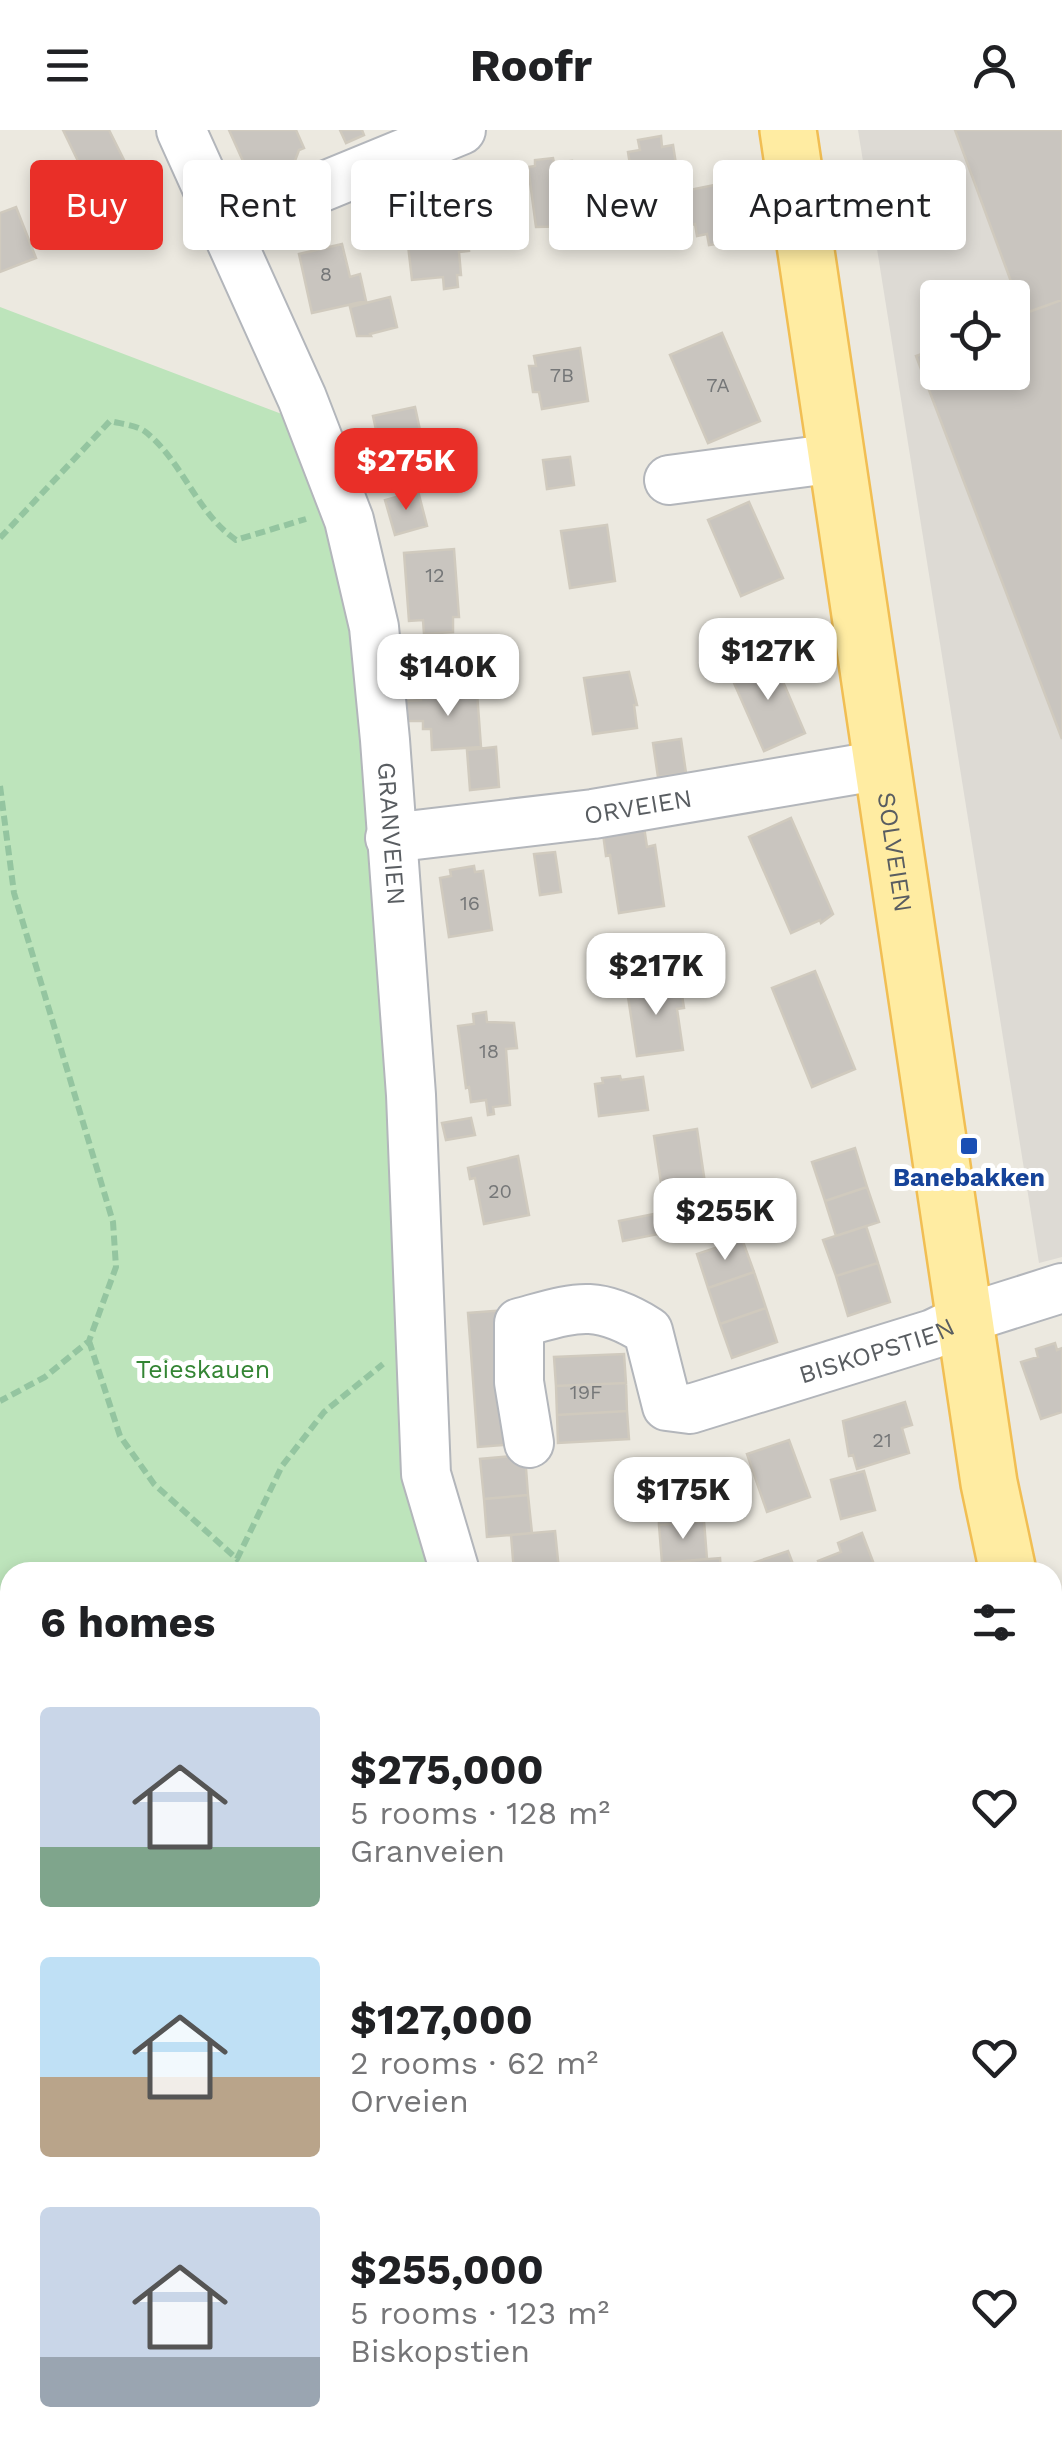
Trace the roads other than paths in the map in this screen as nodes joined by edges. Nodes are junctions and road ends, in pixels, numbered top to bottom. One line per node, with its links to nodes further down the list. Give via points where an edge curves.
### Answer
1 (181, 130): 4 (street, GRANVEIEN)
2 (461, 130): 5 (street)
3 (788, 130): 7 (main road, SOLVEIEN)
4 (195, 160)
5 (331, 183)
6 (237, 250): 10 (street, GRANVEIEN, via 350,520 374,627)
7 (837, 458): 8 (street); 9 (main road, SOLVEIEN)
8 (668, 480)
9 (882, 766): 10 (street, ORVEIEN, via 593,814); 12 (main road, SOLVEIEN)
10 (390, 838): 14 (street, GRANVEIEN, via 415,1172 426,1474)
11 (1062, 1288): 12 (street, BISKOPSTIEN)
12 (964, 1319): 13 (street, BISKOPSTIEN, via 690,1409 668,1406 648,1331 621,1314 579,1307 518,1323); 15 (main road, SOLVEIEN)
13 (529, 1443)
14 (452, 1562)
15 (1006, 1562)

